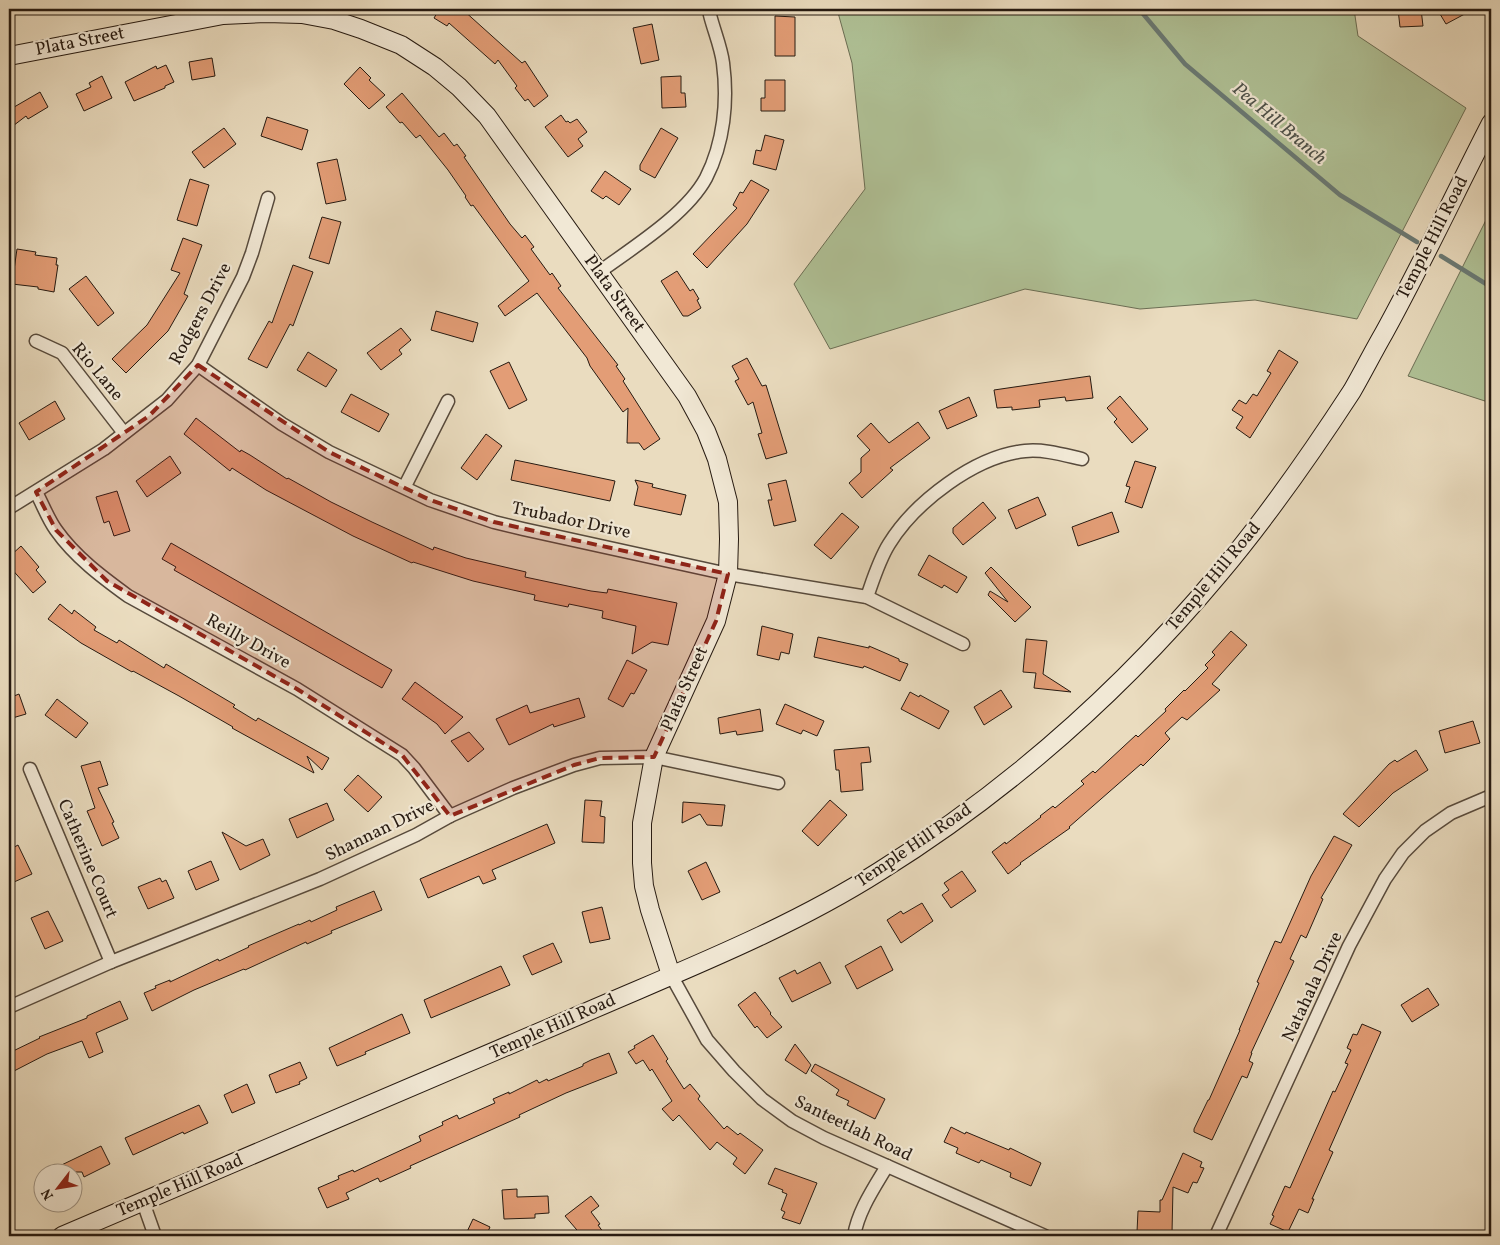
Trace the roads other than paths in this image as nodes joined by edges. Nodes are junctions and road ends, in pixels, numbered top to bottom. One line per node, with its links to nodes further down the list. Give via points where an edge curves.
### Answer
1 (710, 15): 5 (street, via 723,62 725,107 721,137 706,179 670,220)
2 (9, 56): 5 (main road, Plata Street, via 223,15 302,14 361,28 400,45 459,87 487,116)
3 (1491, 123): 23 (main road, Temple Hill Road, via 1410,284 1348,396 1287,487 1220,573 1114,689 1002,786 878,872 760,936)
4 (268, 198): 7 (street, Rodgers Drive, via 243,277)
5 (598, 273): 14 (main road, Plata Street, via 688,396 706,431 728,502)
6 (36, 342): 9 (street, Rio Lane, via 62,354)
7 (198, 365): 9 (street, Rodgers Drive, via 167,400); 11 (street, Trubador Drive, via 282,424 329,452)
8 (448, 401): 11 (street)
9 (124, 433): 12 (street, Rodgers Drive, via 104,450)
10 (1082, 459): 15 (street, via 1026,451 1001,457 960,475 920,508 889,544)
11 (405, 486): 14 (street, Trubador Drive, via 430,500 494,522)
12 (36, 492): 13 (street, Rodgers Drive); 21 (street, Reilly Drive, via 56,530 107,581 128,596 297,689 402,755)
13 (9, 508)
14 (728, 574): 15 (street, Trubador Drive); 17 (main road, Plata Street, via 716,621)
15 (867, 597): 16 (street, Trubador Drive)
16 (963, 644)
17 (654, 758): 19 (street, Shannan Drive); 21 (street, Shannan Drive, via 600,758 574,765); 23 (main road, Plata Street, via 642,823 642,863 650,910)
18 (30, 769): 22 (street, Catherine Court)
19 (778, 783)
20 (1491, 796): 31 (street, Natahala Drive, via 1451,813 1425,831 1385,878 1349,946)
21 (450, 816): 22 (street, Shannan Drive, via 382,852 320,879)
22 (111, 962): 24 (street, Shannan Drive)
23 (671, 975): 25 (street, Santeetlah Road, via 707,1040 762,1099 792,1121); 26 (main road, Temple Hill Road)
24 (9, 1007)
25 (887, 1166): 29 (street, via 862,1211); 30 (street, Santeetlah Road)
26 (143, 1202): 27 (main road, Temple Hill Road); 28 (street)
27 (62, 1236)
28 (155, 1236)
29 (854, 1236)
30 (1045, 1236)
31 (1216, 1236)

